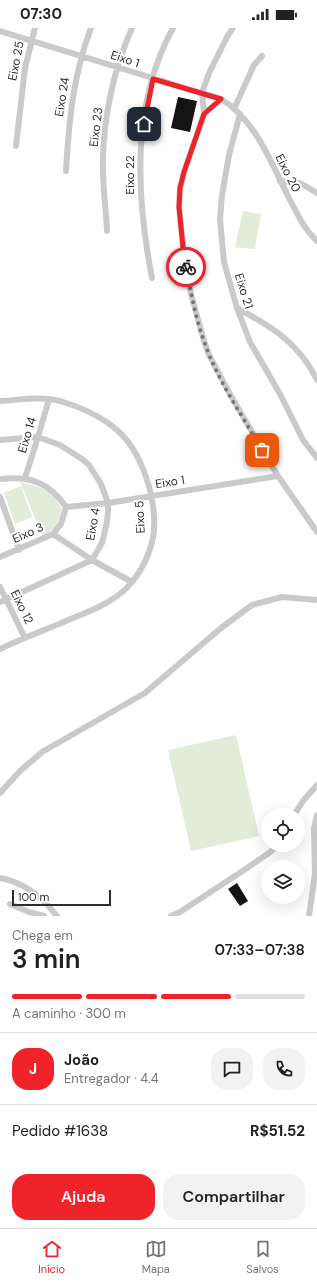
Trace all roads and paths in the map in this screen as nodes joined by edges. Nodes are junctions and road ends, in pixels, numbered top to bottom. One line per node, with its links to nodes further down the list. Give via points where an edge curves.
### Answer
1 (35, 28): 7 (street, Eixo 25)
2 (91, 28): 8 (street, Eixo 24)
3 (132, 28): 10 (street, Eixo 23)
4 (173, 28): 11 (street, Eixo 22)
5 (233, 28): 12 (street, via 218,54)
6 (0, 31): 7 (street, Eixo 1)
7 (31, 40): 8 (street, Eixo 1); 17 (street, Eixo 25, via 21,95)
8 (81, 56): 10 (street, Eixo 1); 18 (street, Eixo 24, via 71,104)
9 (262, 56): 14 (street, via 254,65)
10 (118, 68): 11 (street, Eixo 1); 21 (street, Eixo 23, via 109,105 104,144)
11 (153, 79): 12 (street, Eixo 1); 23 (street, Eixo 22, via 144,124 140,173 145,239)
12 (202, 94): 13 (street, Eixo 1); 15 (street)
13 (221, 99): 14 (street, Eixo 1); 15 (street)
14 (234, 109): 16 (street, Eixo 1)
15 (204, 114): 31 (street, via 180,188 183,247 191,294 212,361)
16 (240, 114): 19 (street, Eixo 20, via 262,146); 24 (street, Eixo 21, via 225,174 220,219 224,262)
17 (16, 146)
18 (66, 171)
19 (280, 181): 20 (street, via 300,183); 22 (street, Eixo 20, via 301,222)
20 (317, 193)
21 (107, 231)
22 (317, 241)
23 (152, 278)
24 (238, 308): 25 (street, via 280,333 290,342 306,361); 30 (street, Eixo 21, via 250,342 303,440)
25 (317, 380)
26 (49, 399): 27 (street, Eixo 5); 28 (street, Eixo 14); 34 (street, Eixo 5, via 86,411 118,431 137,456 144,471)
27 (0, 401)
28 (38, 437): 29 (street, Eixo 4); 32 (street, Eixo 14); 36 (street, Eixo 4, via 60,445 85,462 101,484)
29 (0, 440)
30 (317, 458)
31 (278, 476): 34 (street, Eixo 1); 38 (street)
32 (25, 478): 33 (street); 37 (street, via 48,487)
33 (0, 479)
34 (150, 496): 36 (street, Eixo 1); 43 (street, Eixo 5, via 154,530 147,555)
35 (0, 497): 40 (street)
36 (108, 502): 37 (street, Eixo 1); 42 (street, Eixo 4, via 105,533)
37 (66, 507): 39 (street, Eixo 3, via 61,524)
38 (317, 532)
39 (53, 534): 40 (street, Eixo 3); 42 (street)
40 (19, 550): 41 (street, Eixo 3)
41 (0, 557)
42 (92, 560): 43 (street); 46 (street)
43 (132, 582): 47 (street, Eixo 5, via 97,607)
44 (0, 587): 46 (street, Eixo 12)
45 (317, 600): 50 (street, via 282,597 252,605 144,693 42,752)
46 (3, 601): 47 (street, Eixo 12)
47 (25, 638): 48 (street, Eixo 5)
48 (0, 649)
49 (317, 785): 51 (street)
50 (0, 793)
51 (298, 808)
52 (317, 815): 60 (street, via 314,828 315,874)
53 (270, 852): 56 (street)
54 (0, 878): 58 (street, via 9,879 34,893)
55 (10, 904): 57 (street)
56 (180, 914): 59 (street)
57 (44, 916)
58 (57, 916)
59 (171, 916)
60 (308, 916)

